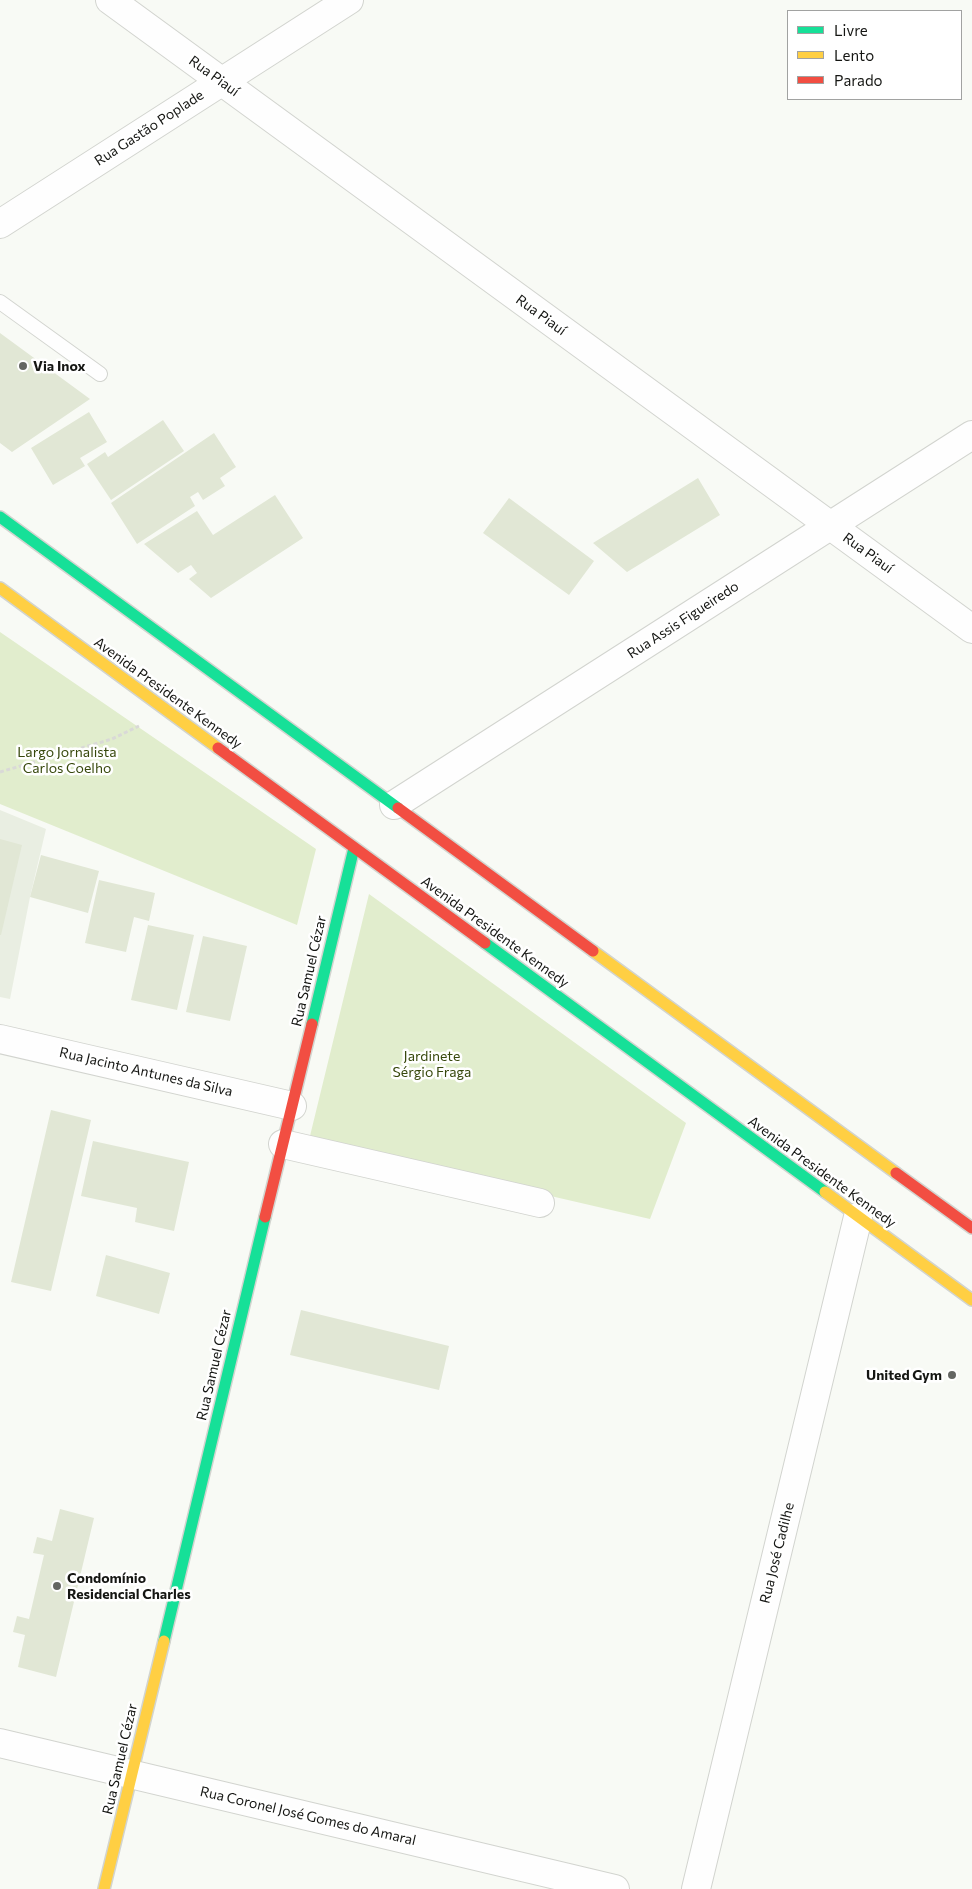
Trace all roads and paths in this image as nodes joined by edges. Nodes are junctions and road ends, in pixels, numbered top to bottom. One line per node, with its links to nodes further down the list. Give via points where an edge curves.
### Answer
1 (110, 0): 3 (street, Rua Piauí)
2 (349, 0): 3 (street, Rua Gastão Poplade)
3 (222, 82): 4 (street, Rua Gastão Poplade); 9 (street, Rua Piauí)
4 (0, 224)
5 (0, 302): 6 (lane)
6 (100, 374)
7 (972, 435): 9 (street, Rua Assis Figueiredo)
8 (0, 517): 14 (main road)
9 (831, 526): 11 (street, Rua Piauí); 14 (street, Rua Assis Figueiredo)
10 (0, 588): 12 (main road, Avenida Presidente Kennedy)
11 (972, 629)
12 (168, 712): 13 (path, via 112,739); 15 (main road, Avenida Presidente Kennedy)
13 (0, 772)
14 (394, 805): 21 (main road)
15 (354, 848): 17 (main road, Rua Samuel Cézar); 20 (main road, Avenida Presidente Kennedy)
16 (0, 1039): 17 (street, Rua Jacinto Antunes da Silva)
17 (292, 1106): 18 (main road, Rua Samuel Cézar)
18 (283, 1144): 19 (street); 24 (main road, Rua Samuel Cézar)
19 (540, 1203)
20 (858, 1217): 22 (main road, Avenida Presidente Kennedy); 27 (street, Rua José Cadilhe)
21 (972, 1228)
22 (972, 1300)
23 (0, 1743): 24 (street, Rua Coronel José Gomes do Amaral)
24 (131, 1774): 25 (main road, Rua Samuel Cézar); 26 (street, Rua Coronel José Gomes do Amaral)
25 (104, 1889)
26 (615, 1889)
27 (696, 1889)

